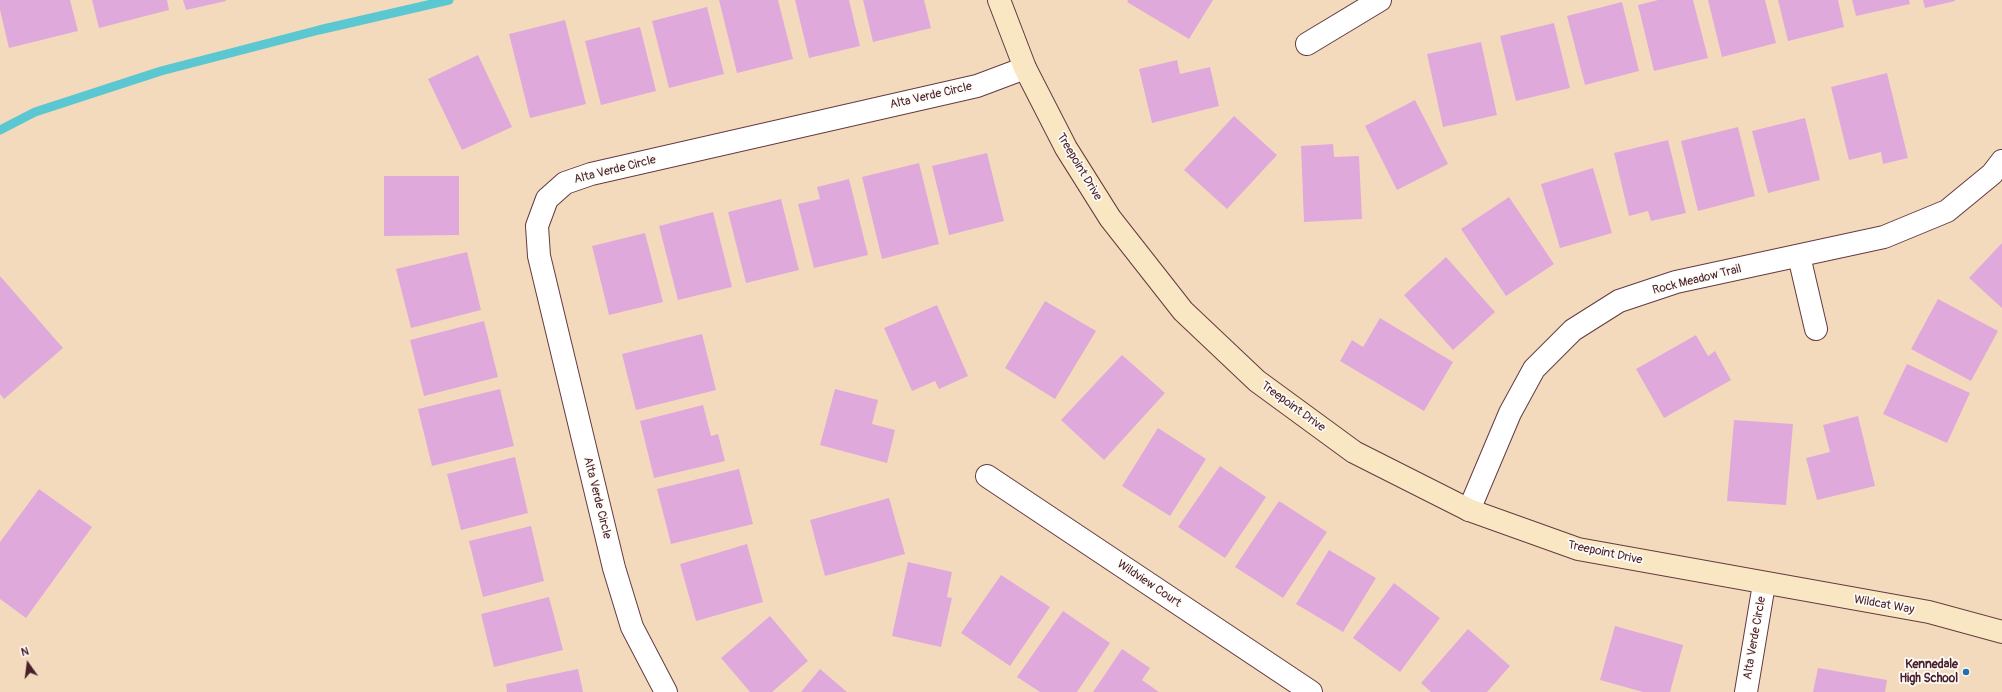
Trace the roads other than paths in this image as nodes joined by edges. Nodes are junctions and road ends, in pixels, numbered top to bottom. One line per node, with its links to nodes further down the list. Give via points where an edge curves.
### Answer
1 (999, 0): 4 (street, Treepoint Drive)
2 (1380, 0): 3 (street)
3 (1307, 44)
4 (1025, 68): 9 (street, Treepoint Drive, via 1066,148 1110,218 1183,311 1257,381 1354,452); 12 (street, Alta Verde Circle, via 977,86 591,174 565,183 547,199 537,226 539,256 608,544 632,627)
5 (2002, 161): 6 (street, Rock Meadow Trail, via 1992,174 1946,211 1884,237)
6 (1799, 256): 7 (street); 9 (street, Rock Meadow Trail, via 1676,282 1620,301 1573,330 1534,369 1510,413)
7 (1816, 329)
8 (987, 476): 13 (street, Wildview Court)
9 (1470, 510): 10 (street, Treepoint Drive, via 1578,549)
10 (1764, 584): 11 (street, Wildcat Way, via 1929,612); 14 (street, Alta Verde Circle)
11 (2002, 632)
12 (666, 692)
13 (1311, 692)
14 (1746, 692)

